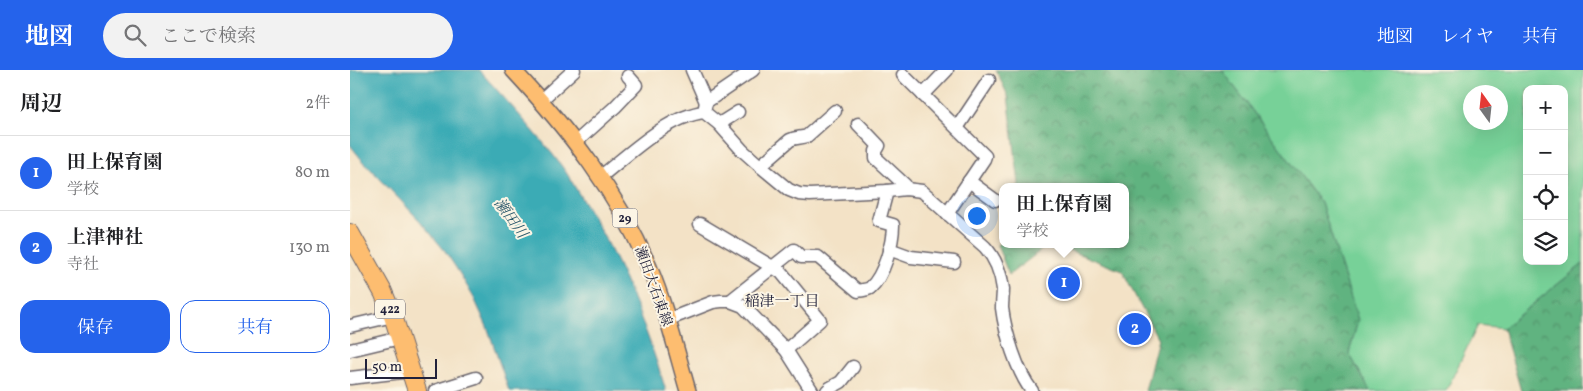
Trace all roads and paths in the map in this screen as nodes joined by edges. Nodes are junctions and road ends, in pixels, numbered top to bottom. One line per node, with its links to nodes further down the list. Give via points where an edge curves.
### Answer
1 (514, 70): 10 (main road, 瀬田大石東線 / 29)
2 (574, 70): 10 (street)
3 (692, 70): 11 (street)
4 (753, 70): 11 (street)
5 (947, 70): 9 (street)
6 (903, 75): 9 (street)
7 (628, 76): 17 (street, via 636,85)
8 (990, 80): 16 (street)
9 (923, 95): 16 (street)
10 (541, 100): 17 (main road, 瀬田大石東線 / 29)
11 (705, 107): 14 (street); 19 (street, via 648,138)
12 (835, 111): 18 (street, via 807,136 794,138)
13 (738, 112): 14 (street)
14 (719, 124): 18 (street)
15 (858, 124): 21 (street, via 879,146 876,158)
16 (957, 128): 20 (street, via 985,156)
17 (576, 142): 19 (main road, 瀬田大石東線 / 29)
18 (760, 166): 22 (street, via 799,194)
19 (600, 177): 32 (main road, 瀬田大石東線 / 29, via 647,261)
20 (970, 181): 23 (street); 24 (street)
21 (906, 189): 22 (street); 24 (street, via 922,191)
22 (887, 191): 27 (street, via 879,222 894,225)
23 (995, 200)
24 (947, 214): 47 (street, via 992,255 1003,288 1002,308 1010,344)
25 (700, 224): 29 (street)
26 (350, 233): 31 (highway, 422)
27 (889, 249): 28 (street, via 930,265); 29 (street, via 883,270 869,288 858,291 818,257 801,257 794,250)
28 (954, 262)
29 (772, 267): 30 (street); 36 (street, via 781,272 820,320)
30 (730, 301): 32 (street, via 713,302); 36 (street, via 743,306)
31 (393, 316): 33 (street); 34 (highway, 422)
32 (667, 320): 44 (main road, 瀬田大石東線 / 29)
33 (350, 326)
34 (400, 338): 35 (street); 38 (highway, 422)
35 (350, 350)
36 (786, 350): 45 (street)
37 (852, 367): 41 (street)
38 (411, 371): 39 (street); 42 (highway, 422)
39 (350, 378)
40 (476, 378): 43 (street)
41 (844, 386): 46 (street)
42 (417, 391)
43 (435, 391)
44 (688, 391)
45 (812, 391)
46 (827, 391)
47 (1032, 391)

